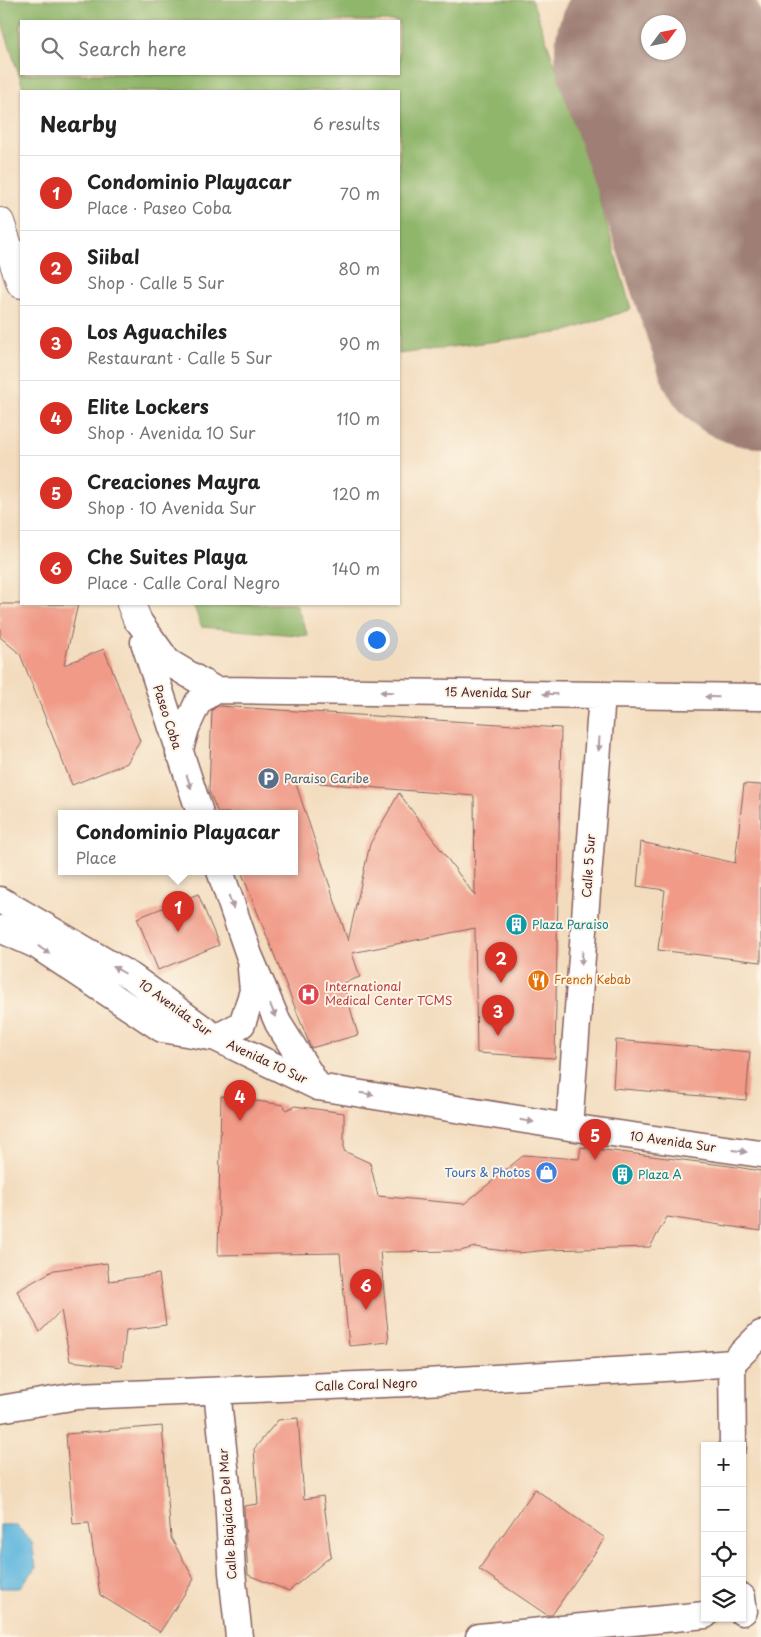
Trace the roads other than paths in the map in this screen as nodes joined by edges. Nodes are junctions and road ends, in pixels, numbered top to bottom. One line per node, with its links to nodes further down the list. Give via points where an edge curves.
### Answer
1 (0, 222): 2 (street)
2 (20, 281)
3 (134, 612): 4 (street, via 168,662); 7 (street, Paseo Coba)
4 (215, 690): 5 (street, 15 Avenida Sur, one-way to 4); 7 (street, via 198,702)
5 (602, 695): 6 (street, 15 Avenida Sur, one-way to 5); 15 (street, Calle 5 Sur, one-way to 15)
6 (761, 697)
7 (179, 753): 8 (street, Paseo Coba, one-way to 8)
8 (199, 810)
9 (221, 875): 12 (street, one-way to 12)
10 (0, 900): 13 (street, 10 Avenida Sur, one-way to 10, via 132,977)
11 (0, 929): 13 (street, 10 Avenida Sur, one-way to 13, via 36,945 162,1029)
12 (249, 955): 13 (street, via 254,991 242,1024); 14 (street, one-way to 14, via 278,1023)
13 (216, 1038): 14 (street, Avenida 10 Sur)
14 (318, 1086): 15 (street, 10 Avenida Sur, one-way to 15)
15 (569, 1128): 16 (street, 10 Avenida Sur, one-way to 16)
16 (761, 1154)
17 (761, 1334): 18 (street)
18 (732, 1363): 19 (street, Calle Coral Negro); 21 (street)
19 (217, 1391): 20 (street, Calle Coral Negro, via 77,1396); 23 (street, Calle Biajaica Del Mar)
20 (0, 1409)
21 (733, 1442)
22 (701, 1615): 24 (street)
23 (239, 1637)
24 (479, 1637)

